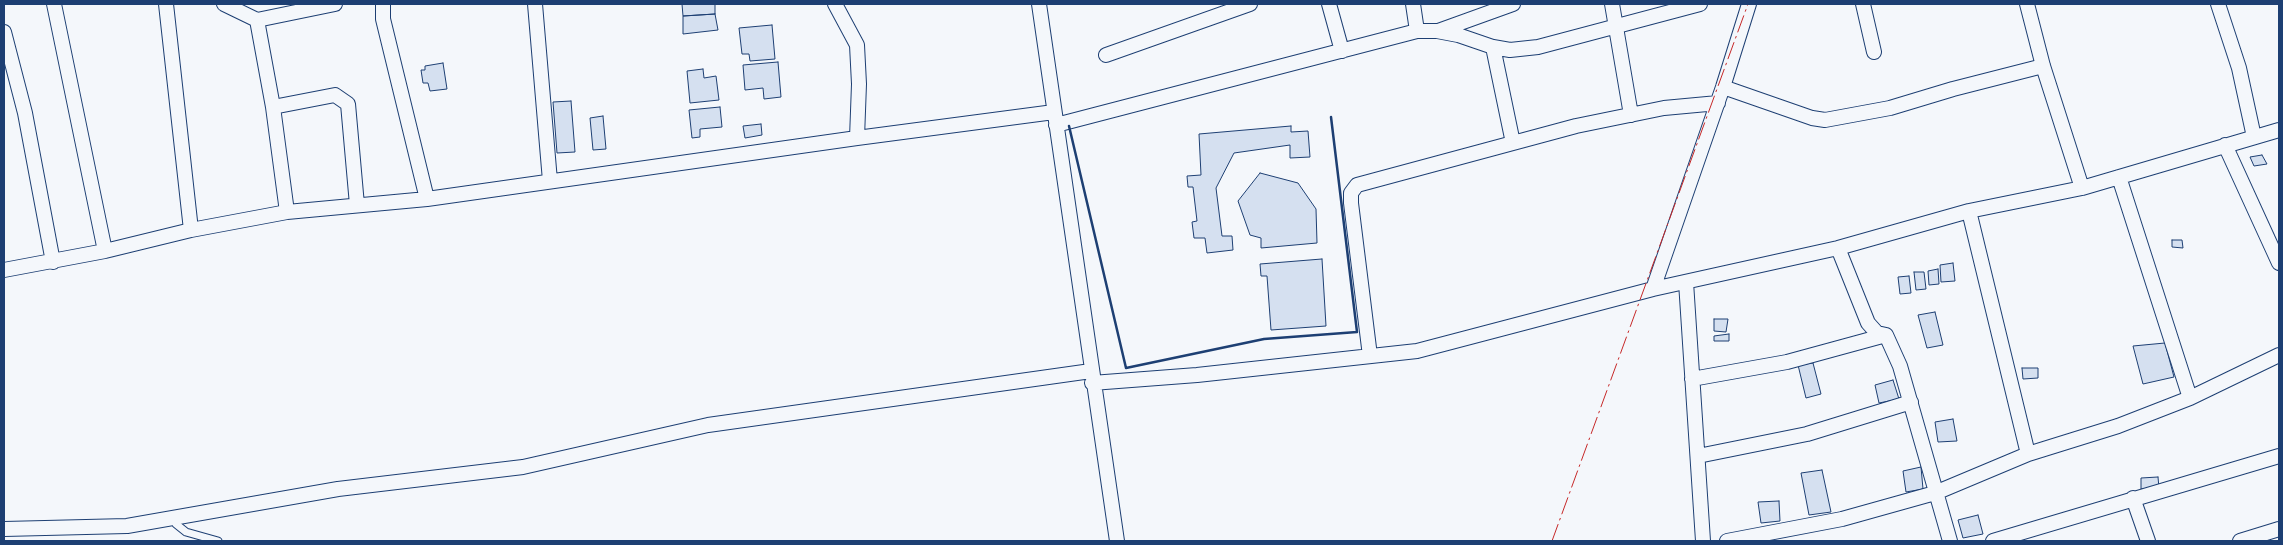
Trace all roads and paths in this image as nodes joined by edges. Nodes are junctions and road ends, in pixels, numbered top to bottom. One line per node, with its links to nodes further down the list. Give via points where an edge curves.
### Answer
1 (54, 4): 48 (street)
2 (166, 4): 46 (street)
3 (224, 4): 19 (street)
4 (335, 4): 19 (street)
5 (383, 4): 42 (street, via 383,19)
6 (535, 4): 40 (street)
7 (835, 4): 36 (street, via 856,45)
8 (1039, 4): 33 (street)
9 (1250, 4): 27 (street)
10 (1329, 4): 25 (street)
11 (1413, 4): 23 (street)
12 (1513, 4): 21 (street)
13 (1612, 4): 20 (street)
14 (1700, 4): 20 (street)
15 (1749, 4): 29 (street)
16 (1863, 4): 26 (street)
17 (2027, 4): 28 (street)
18 (2218, 4): 35 (street, via 2239,68)
19 (257, 20): 31 (street)
20 (1617, 26): 24 (street, via 1538,47 1510,50); 32 (street)
21 (1437, 31): 23 (street); 24 (street)
22 (4, 32): 49 (street, via 25,113)
23 (1417, 32): 25 (street)
24 (1493, 47): 37 (street)
25 (1342, 51): 33 (street)
26 (1874, 52)
27 (1106, 55)
28 (2043, 66): 29 (street, via 1890,108 1825,120); 41 (street)
29 (1724, 87): 30 (street)
30 (1718, 103): 32 (street); 53 (street)
31 (273, 107): 43 (street, via 336,94 348,104); 45 (street)
32 (1631, 115): 37 (street)
33 (1055, 119): 36 (street); 57 (street)
34 (2279, 130): 35 (street)
35 (2254, 137): 38 (street)
36 (858, 138): 40 (street)
37 (1512, 143): 56 (street, via 1357,185 1351,193)
38 (2225, 146): 39 (street); 50 (street)
39 (2119, 177): 41 (street); 59 (street)
40 (550, 181): 42 (street)
41 (2082, 188): 44 (street)
42 (427, 199): 43 (street)
43 (357, 206): 45 (street)
44 (1969, 211): 47 (street); 61 (street)
45 (287, 212): 46 (street)
46 (191, 230): 48 (street)
47 (1838, 248): 52 (street); 54 (street, via 1868,323 1877,333)
48 (105, 251): 49 (street)
49 (53, 262): 51 (street)
50 (2279, 263)
51 (4, 270)
52 (1686, 282): 53 (street); 58 (street)
53 (1653, 289): 56 (street, via 1417,351)
54 (1886, 335): 58 (street, via 1787,362); 60 (street)
55 (2279, 354): 59 (street)
56 (1370, 356): 57 (street, via 1197,375)
57 (1092, 377): 66 (street, via 708,425 523,467 338,489); 70 (street)
58 (1692, 379): 62 (street)
59 (2190, 398): 61 (street, via 2118,426)
60 (1911, 402): 62 (street, via 1807,434); 64 (street)
61 (2028, 454): 64 (street)
62 (1698, 456): 71 (street)
63 (2279, 456): 65 (street)
64 (1935, 492): 72 (street, via 1842,519); 73 (street)
65 (2133, 498): 74 (street); 75 (street)
66 (173, 518): 67 (street, via 127,526); 69 (lane, via 186,532)
67 (4, 529)
68 (2279, 529): 76 (street)
69 (218, 541)
70 (1117, 541)
71 (1703, 541)
72 (1727, 541)
73 (1950, 541)
74 (1993, 541)
75 (2148, 541)
76 (2240, 541)

